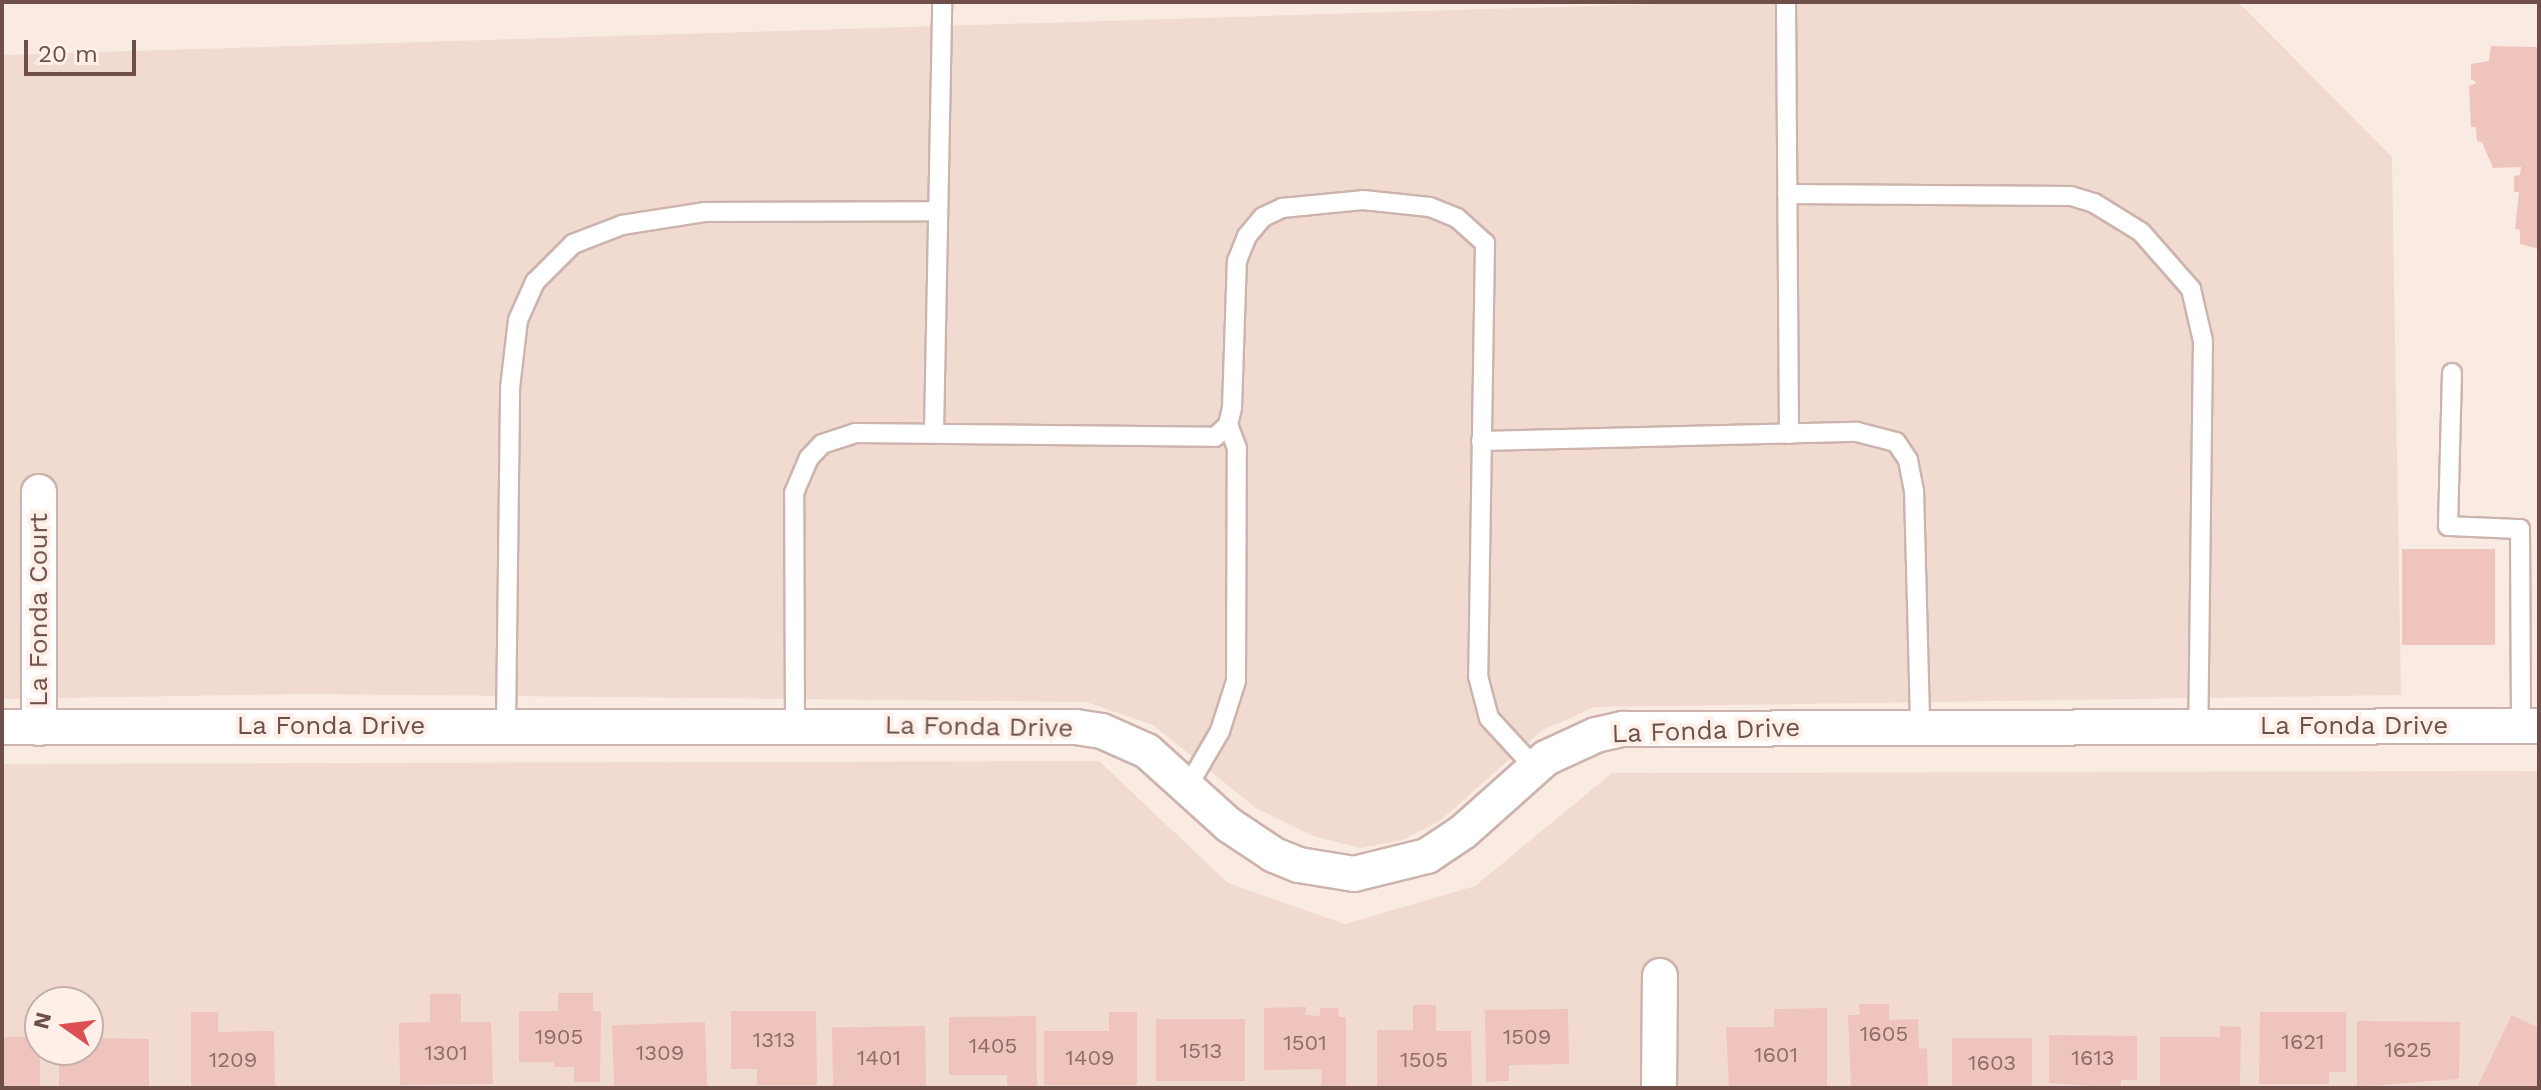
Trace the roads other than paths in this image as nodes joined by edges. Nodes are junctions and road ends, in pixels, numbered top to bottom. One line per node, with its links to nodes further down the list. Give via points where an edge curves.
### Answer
1 (942, 2): 4 (lane)
2 (1786, 2): 3 (lane)
3 (1787, 194): 8 (lane); 13 (lane, via 2071,196 2094,203 2141,232 2191,289 2203,341)
4 (937, 211): 7 (lane); 12 (lane, via 905,207 677,216 622,225 573,244 542,273 518,320 510,388)
5 (2452, 373): 14 (lane, via 2448,526 2520,529)
6 (1228, 425): 7 (lane, via 1212,437); 9 (lane, via 1237,261 1247,236 1263,217 1282,208 1363,200 1430,207 1457,218 1485,243); 19 (lane, via 1237,448 1236,681 1220,731)
7 (934, 432): 11 (lane, via 855,433 822,444 800,474 794,493)
8 (1789, 434): 9 (lane); 16 (lane, via 1882,435 1896,442 1908,460 1914,490)
9 (1481, 441): 18 (lane, via 1478,676 1489,718)
10 (39, 492): 17 (street, La Fonda Court)
11 (795, 725): 12 (street, La Fonda Drive); 19 (street, La Fonda Drive, via 1076,727 1136,746)
12 (506, 726): 17 (street, La Fonda Drive)
13 (2198, 726): 14 (street, La Fonda Drive); 16 (street, La Fonda Drive)
14 (2530, 726)
15 (2, 727): 17 (street, La Fonda Drive)
16 (1920, 727): 18 (street, La Fonda Drive, via 1623,729 1570,745)
17 (39, 728)
18 (1534, 767): 19 (street, La Fonda Drive, via 1463,832 1427,856 1354,874 1274,855 1229,825)
19 (1188, 786)
20 (1660, 976): 21 (street)
21 (1659, 1088)

